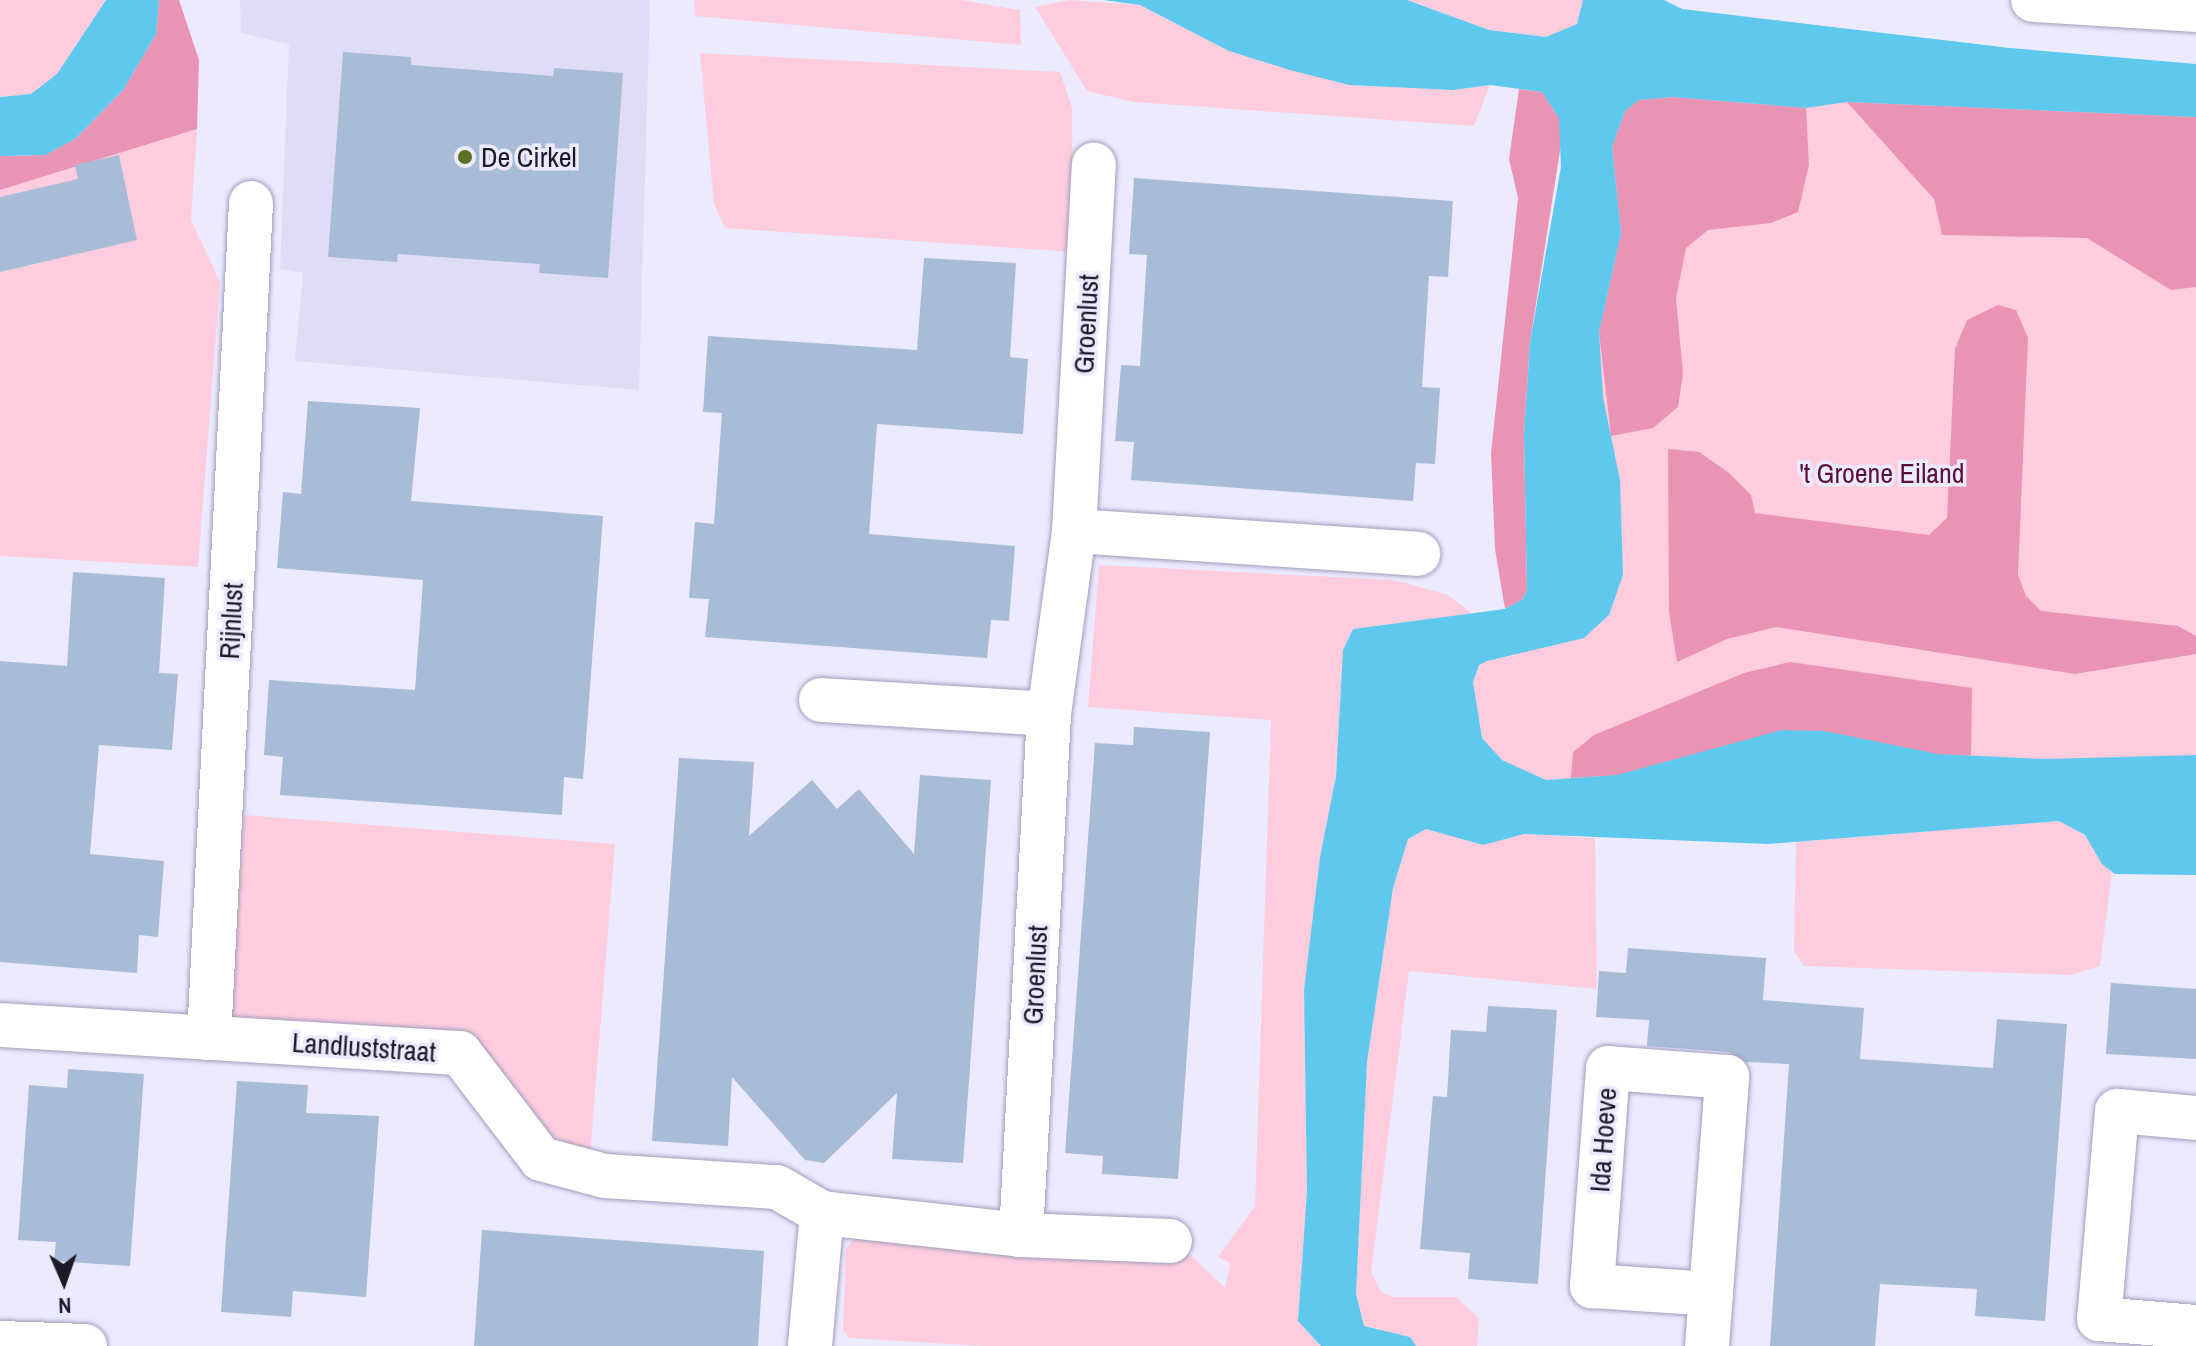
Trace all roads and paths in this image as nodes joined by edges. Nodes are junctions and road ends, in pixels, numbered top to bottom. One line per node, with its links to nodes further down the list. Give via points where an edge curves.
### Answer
1 (2033, 0): 2 (street)
2 (2196, 10)
3 (1094, 165): 5 (street, Groenlust)
4 (251, 203): 10 (street, Rijnlust)
5 (1074, 531): 6 (street); 8 (street, Groenlust)
6 (1418, 554)
7 (821, 700): 8 (street)
8 (1049, 714): 13 (street, Groenlust)
9 (0, 1025): 10 (street, Landluststraat)
10 (209, 1038): 12 (street, Landluststraat, via 460,1053 541,1159 605,1176 777,1187)
11 (2196, 1118): 16 (street, via 2117,1111 2099,1319)
12 (822, 1213): 13 (street); 19 (street)
13 (1021, 1235): 14 (street)
14 (1170, 1241)
15 (1711, 1294): 15 (street, Ida Hoeve, via 1592,1286 1608,1068 1727,1077); 20 (street, Ida Hoeve)
16 (2196, 1327)
17 (0, 1343): 18 (street)
18 (85, 1346)
19 (810, 1346)
20 (1707, 1346)

